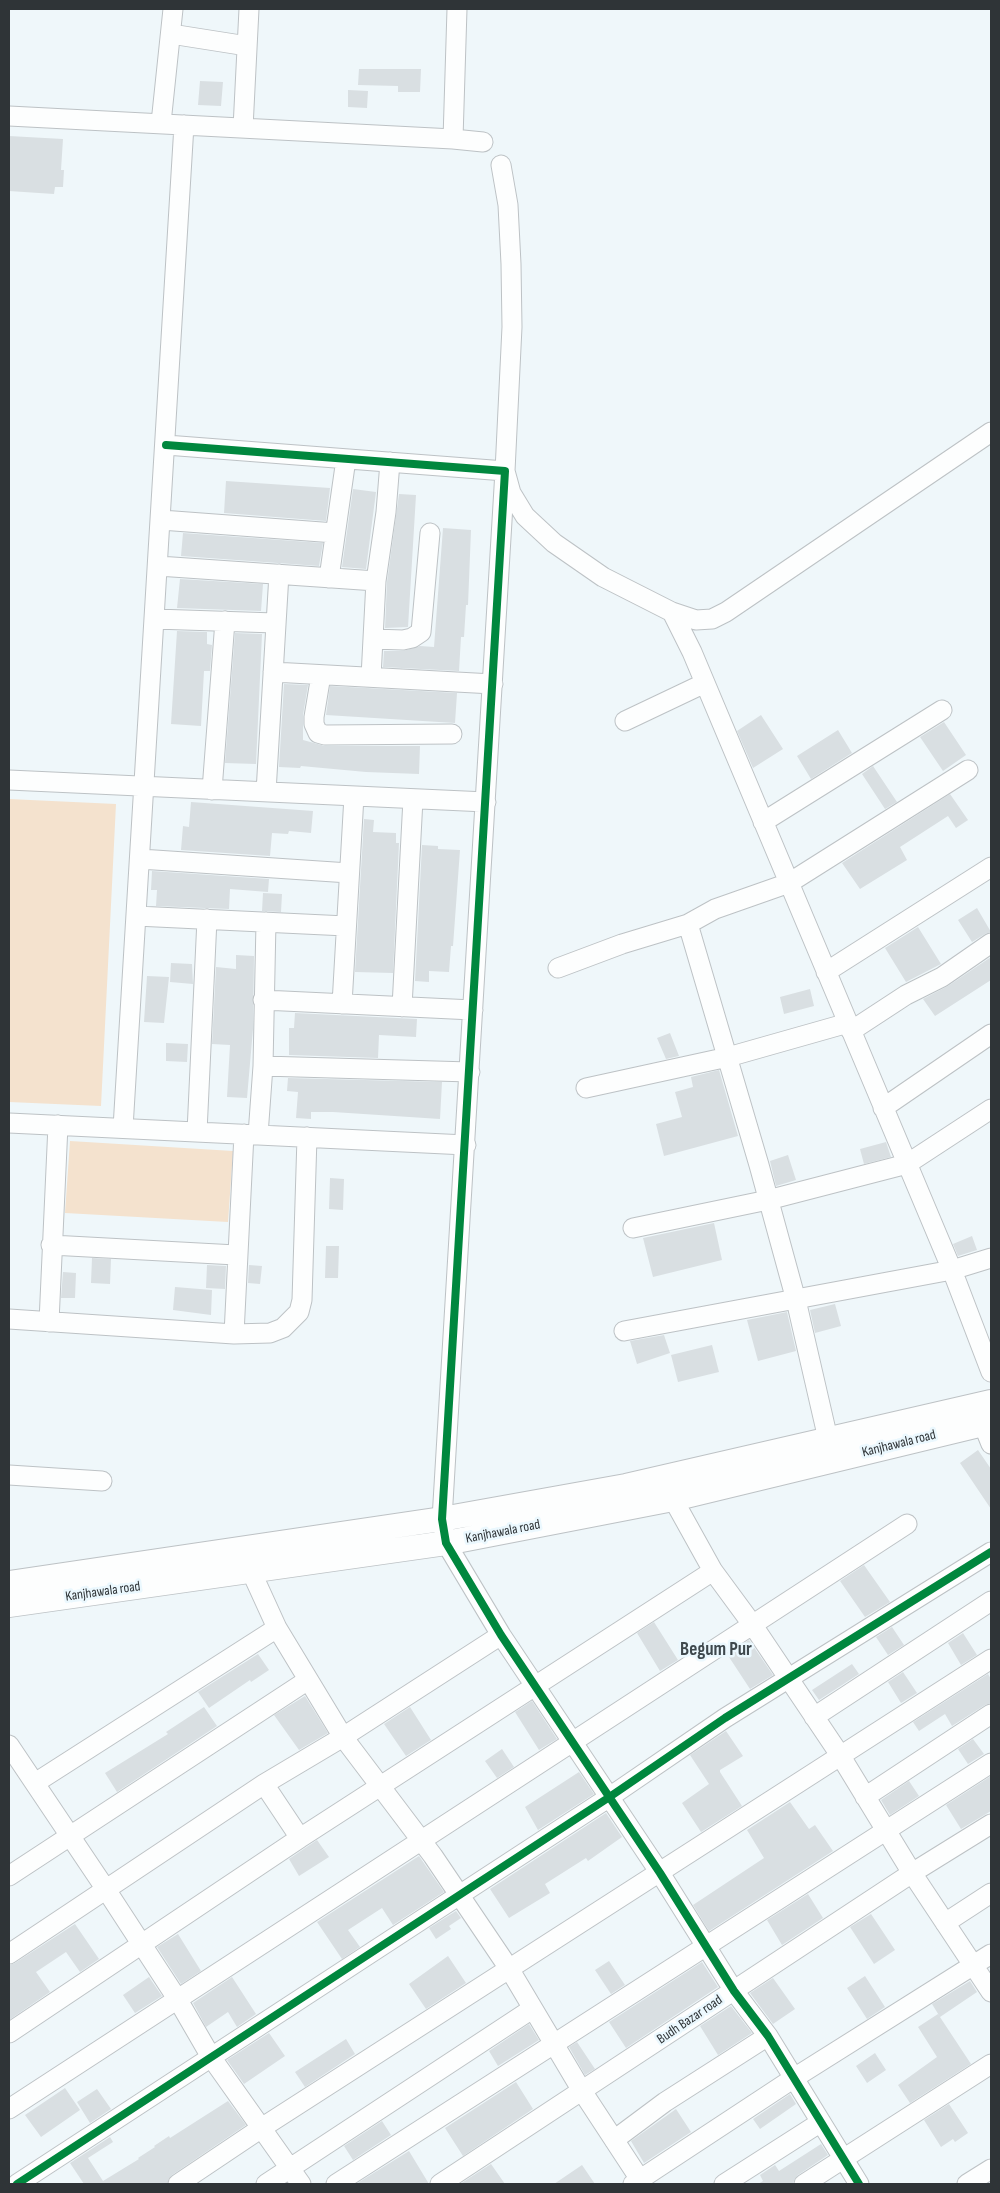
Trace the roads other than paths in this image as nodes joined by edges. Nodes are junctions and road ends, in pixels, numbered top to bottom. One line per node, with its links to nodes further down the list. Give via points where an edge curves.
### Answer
1 (173, 9): 4 (street)
2 (249, 9): 5 (street)
3 (457, 9): 10 (street)
4 (171, 34): 5 (street); 7 (street)
5 (247, 46): 9 (street)
6 (9, 116): 7 (street)
7 (160, 123): 8 (street)
8 (184, 125): 9 (street); 14 (street)
9 (243, 128): 10 (street)
10 (452, 138): 11 (street)
11 (483, 142)
12 (501, 165): 17 (street, via 508,204 512,264)
13 (991, 432): 25 (street, via 726,612 712,619 696,620)
14 (166, 445): 15 (street); 18 (street)
15 (346, 458): 16 (street); 19 (street)
16 (390, 462): 17 (street); 24 (street)
17 (505, 471): 25 (street, via 511,493 524,516 554,543 603,577); 34 (street)
18 (161, 520): 19 (street); 21 (street)
19 (336, 533): 23 (street)
20 (430, 534): 29 (street, via 421,632 403,640)
21 (158, 566): 22 (street); 26 (street)
22 (279, 574): 23 (street); 28 (street)
23 (329, 578): 24 (street)
24 (376, 581): 29 (street)
25 (672, 612): 33 (street)
26 (154, 619): 27 (street); 40 (street)
27 (225, 621): 28 (street); 41 (street)
28 (276, 623): 30 (street)
29 (373, 639): 32 (street)
30 (273, 672): 31 (street); 42 (street)
31 (321, 674): 32 (street); 37 (street, via 314,717 318,732 325,735)
32 (371, 677): 34 (street)
33 (705, 683): 36 (street); 46 (street)
34 (493, 684): 45 (street)
35 (942, 710): 46 (street)
36 (625, 721)
37 (452, 734)
38 (968, 770): 50 (street)
39 (9, 780): 40 (street)
40 (144, 787): 41 (street); 47 (street)
41 (212, 790): 42 (street)
42 (266, 792): 43 (street)
43 (354, 796): 44 (street); 49 (street)
44 (413, 799): 45 (street); 61 (street)
45 (486, 802): 62 (street)
46 (763, 822): 50 (street)
47 (140, 859): 49 (street); 51 (street)
48 (991, 867): 58 (street)
49 (349, 873): 55 (street)
50 (789, 883): 54 (street, via 715,909); 58 (street)
51 (136, 916): 52 (street); 73 (street)
52 (206, 919): 53 (street); 74 (street)
53 (266, 922): 55 (street); 59 (street)
54 (688, 924): 57 (street); 65 (street)
55 (346, 926): 60 (street)
56 (991, 943): 63 (street, via 942,977)
57 (558, 968)
58 (826, 972): 63 (street)
59 (263, 1000): 60 (street); 66 (street)
60 (342, 1004): 61 (street)
61 (402, 1007): 62 (street)
62 (474, 1010): 67 (street)
63 (850, 1027): 65 (street); 69 (street)
64 (991, 1034): 69 (street)
65 (728, 1057): 68 (street); 79 (street)
66 (263, 1066): 67 (street); 75 (street)
67 (470, 1072): 77 (street)
68 (586, 1088)
69 (883, 1108): 78 (street)
70 (991, 1109): 78 (street)
71 (9, 1123): 72 (street)
72 (58, 1125): 73 (street); 81 (street)
73 (123, 1128): 74 (street)
74 (198, 1132): 75 (street)
75 (251, 1135): 76 (street); 82 (street)
76 (308, 1137): 77 (street); 89 (street, via 299,1312 283,1328 270,1333)
77 (466, 1145): 97 (street)
78 (907, 1164): 79 (street); 84 (street)
79 (768, 1200): 80 (street); 85 (street)
80 (633, 1228)
81 (51, 1245): 82 (street); 87 (street)
82 (236, 1254): 89 (street)
83 (991, 1258): 84 (street)
84 (952, 1270): 85 (street); 90 (street)
85 (796, 1300): 88 (street); 92 (street)
86 (9, 1319): 87 (street)
87 (49, 1322): 89 (street)
88 (624, 1331)
89 (234, 1334)
90 (991, 1372)
91 (989, 1423): 92 (main road, Kanjhawala road); 96 (main road, Kanjhawala road)
92 (828, 1439): 94 (main road, Kanjhawala road)
93 (9, 1475): 95 (street)
94 (666, 1477): 96 (street); 97 (main road, Kanjhawala road)
95 (102, 1481)
96 (673, 1499): 99 (main road, Kanjhawala road); 102 (street)
97 (442, 1519): 99 (street); 103 (main road, Kanjhawala road)
98 (907, 1524): 106 (street)
99 (446, 1543): 101 (main road, Kanjhawala road); 108 (street)
100 (991, 1552): 110 (street)
101 (251, 1571): 105 (main road, Kanjhawala road); 107 (street)
102 (714, 1571): 106 (street); 112 (street)
103 (9, 1583)
104 (991, 1601): 114 (street)
105 (9, 1605)
106 (752, 1624): 110 (street); 116 (street)
107 (277, 1628): 111 (street); 120 (street)
108 (501, 1635): 112 (street); 115 (street)
109 (991, 1659): 118 (street)
110 (788, 1678): 114 (street); 124 (street)
111 (308, 1680): 115 (street); 127 (street)
112 (534, 1687): 116 (street); 122 (street)
113 (991, 1714): 123 (street)
114 (814, 1717): 118 (street)
115 (343, 1737): 121 (street); 122 (street)
116 (572, 1743): 124 (street); 129 (street)
117 (9, 1745): 120 (street)
118 (840, 1755): 123 (street); 130 (street)
119 (991, 1763): 126 (street)
120 (35, 1783): 127 (street)
121 (264, 1784): 128 (street); 133 (street)
122 (379, 1786): 128 (street); 129 (street)
123 (865, 1796): 126 (street)
124 (608, 1798): 130 (street); 135 (street)
125 (991, 1824): 131 (street, Budh Bazar road)
126 (885, 1830): 131 (street); 138 (street)
127 (69, 1837): 132 (street); 133 (street)
128 (300, 1838): 137 (street)
129 (422, 1842): 135 (street); 145 (street)
130 (660, 1873): 138 (street); 142 (street)
131 (912, 1873): 136 (street); 143 (street, Budh Bazar road)
132 (9, 1876)
133 (105, 1888): 137 (street); 139 (street)
134 (991, 1893): 136 (street)
135 (458, 1894): 142 (street); 150 (street)
136 (945, 1923): 141 (street)
137 (140, 1944): 145 (street); 147 (street)
138 (706, 1947): 143 (street); 149 (street)
139 (9, 1954)
140 (991, 1954): 141 (street)
141 (974, 1966): 144 (street); 152 (street)
142 (510, 1970): 146 (street); 156 (street)
143 (734, 1991): 148 (street); 153 (street, Budh Bazar road)
144 (991, 1992)
145 (178, 2000): 150 (street); 154 (street)
146 (532, 2008): 149 (street); 159 (street)
147 (9, 2033)
148 (768, 2036): 152 (street); 157 (street, via 665,2102)
149 (555, 2044): 153 (street); 166 (street)
150 (212, 2057): 156 (street); 162 (street)
151 (991, 2064): 158 (street)
152 (794, 2078): 155 (street); 161 (street)
153 (582, 2091): 157 (street); 167 (street, Budh Bazar road)
154 (9, 2109)
155 (820, 2122): 158 (street); 168 (street)
156 (263, 2127): 159 (street); 163 (street)
157 (614, 2140): 161 (street)
158 (842, 2158): 169 (street); 170 (street)
159 (290, 2168): 164 (street); 165 (street)
160 (991, 2169): 171 (street)
161 (638, 2183)
162 (17, 2184)
163 (178, 2184)
164 (266, 2184)
165 (302, 2184)
166 (336, 2184)
167 (440, 2184)
168 (724, 2184)
169 (804, 2184)
170 (859, 2184)
171 (967, 2184)

